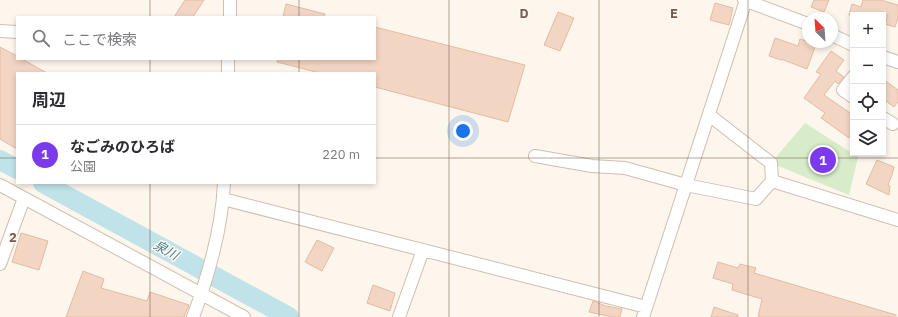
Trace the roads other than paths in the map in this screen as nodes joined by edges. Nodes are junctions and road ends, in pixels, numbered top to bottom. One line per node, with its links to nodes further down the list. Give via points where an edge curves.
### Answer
1 (230, 0): 3 (street)
2 (745, 0): 4 (street); 15 (street)
3 (230, 16)
4 (802, 22)
5 (0, 30): 6 (street)
6 (16, 32)
7 (838, 38): 8 (street)
8 (850, 44)
9 (886, 58): 11 (street)
10 (228, 60): 12 (street)
11 (898, 62)
12 (228, 72)
13 (850, 81): 14 (street, via 843,90)
14 (850, 95)
15 (709, 115): 17 (street, via 771,163); 20 (street)
16 (535, 156): 20 (street, via 592,166 625,168)
17 (772, 181): 20 (street, via 756,199); 23 (street)
18 (224, 184): 22 (street)
19 (0, 185): 21 (street)
20 (686, 185): 27 (street)
21 (24, 198): 25 (street); 26 (street)
22 (223, 199): 24 (street); 26 (street, via 214,250)
23 (898, 220)
24 (422, 250): 27 (street); 30 (street)
25 (0, 264)
26 (202, 294): 28 (street); 29 (street)
27 (644, 312)
28 (193, 317)
29 (244, 317)
30 (399, 317)

